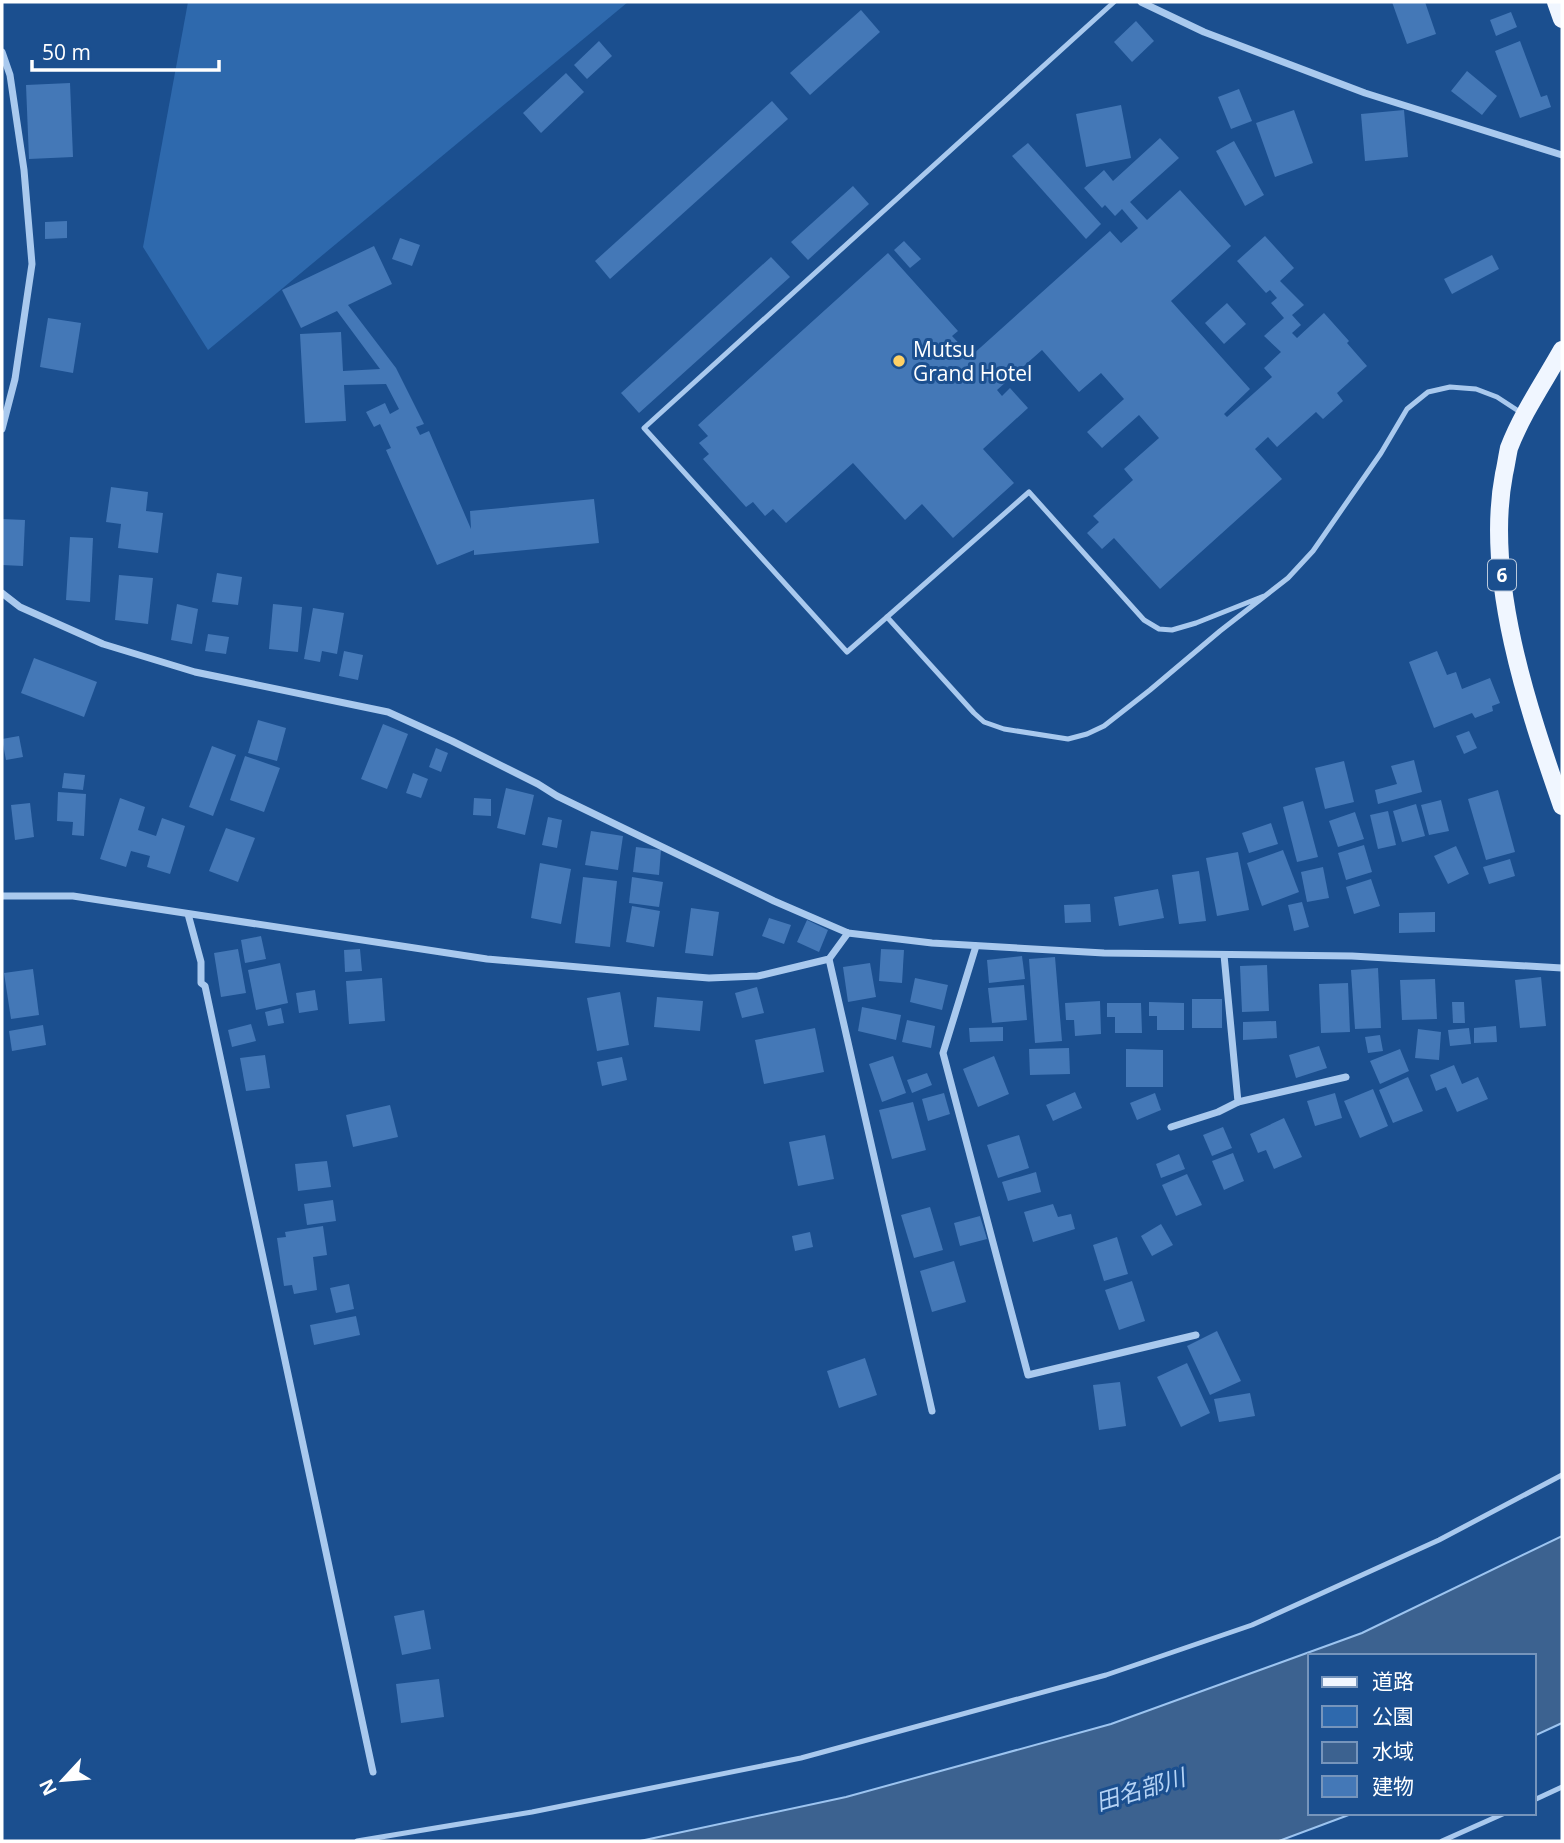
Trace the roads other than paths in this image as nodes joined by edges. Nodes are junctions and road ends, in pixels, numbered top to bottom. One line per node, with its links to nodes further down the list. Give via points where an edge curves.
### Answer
1 (1114, 2): 12 (lane, via 645,428 847,652)
2 (1141, 2): 6 (street, via 1204,32 1364,93)
3 (1556, 2): 4 (main road)
4 (1562, 19)
5 (2, 52): 9 (street, via 10,75 24,170 33,264 15,379)
6 (1562, 155)
7 (1562, 350): 8 (main road, 6)
8 (1525, 415): 11 (lane, via 1475,388 1428,392 1407,409 1313,551); 13 (main road, 6, via 1509,450 1500,494 1499,548 1519,669)
9 (2, 429)
10 (2, 593): 16 (street, via 20,607 91,639 142,656 195,672 388,712)
11 (1264, 596): 12 (lane, via 1104,726 1068,739 984,723); 12 (lane, via 1196,623 1159,629 1144,620 1029,492)
12 (887, 617)
13 (1562, 806)
14 (2, 896): 15 (street, via 73,896)
15 (188, 914): 19 (street, via 487,959 696,977 758,976); 27 (street)
16 (848, 933): 17 (street); 19 (street)
17 (976, 946): 18 (street); 24 (street, via 943,1053 1028,1376)
18 (1224, 955): 20 (street, via 1352,956); 22 (street)
19 (829, 959): 25 (street)
20 (1562, 968)
21 (1346, 1077): 22 (street)
22 (1238, 1102): 23 (street)
23 (1171, 1127)
24 (1196, 1335)
25 (932, 1411)
26 (1562, 1475): 31 (lane, via 1439,1540 1252,1625 1105,1675 801,1758 532,1812)
27 (373, 1772)
28 (1562, 1787): 29 (lane)
29 (1536, 1799)
30 (1500, 1815): 32 (lane)
31 (357, 1841)
32 (1442, 1841)

